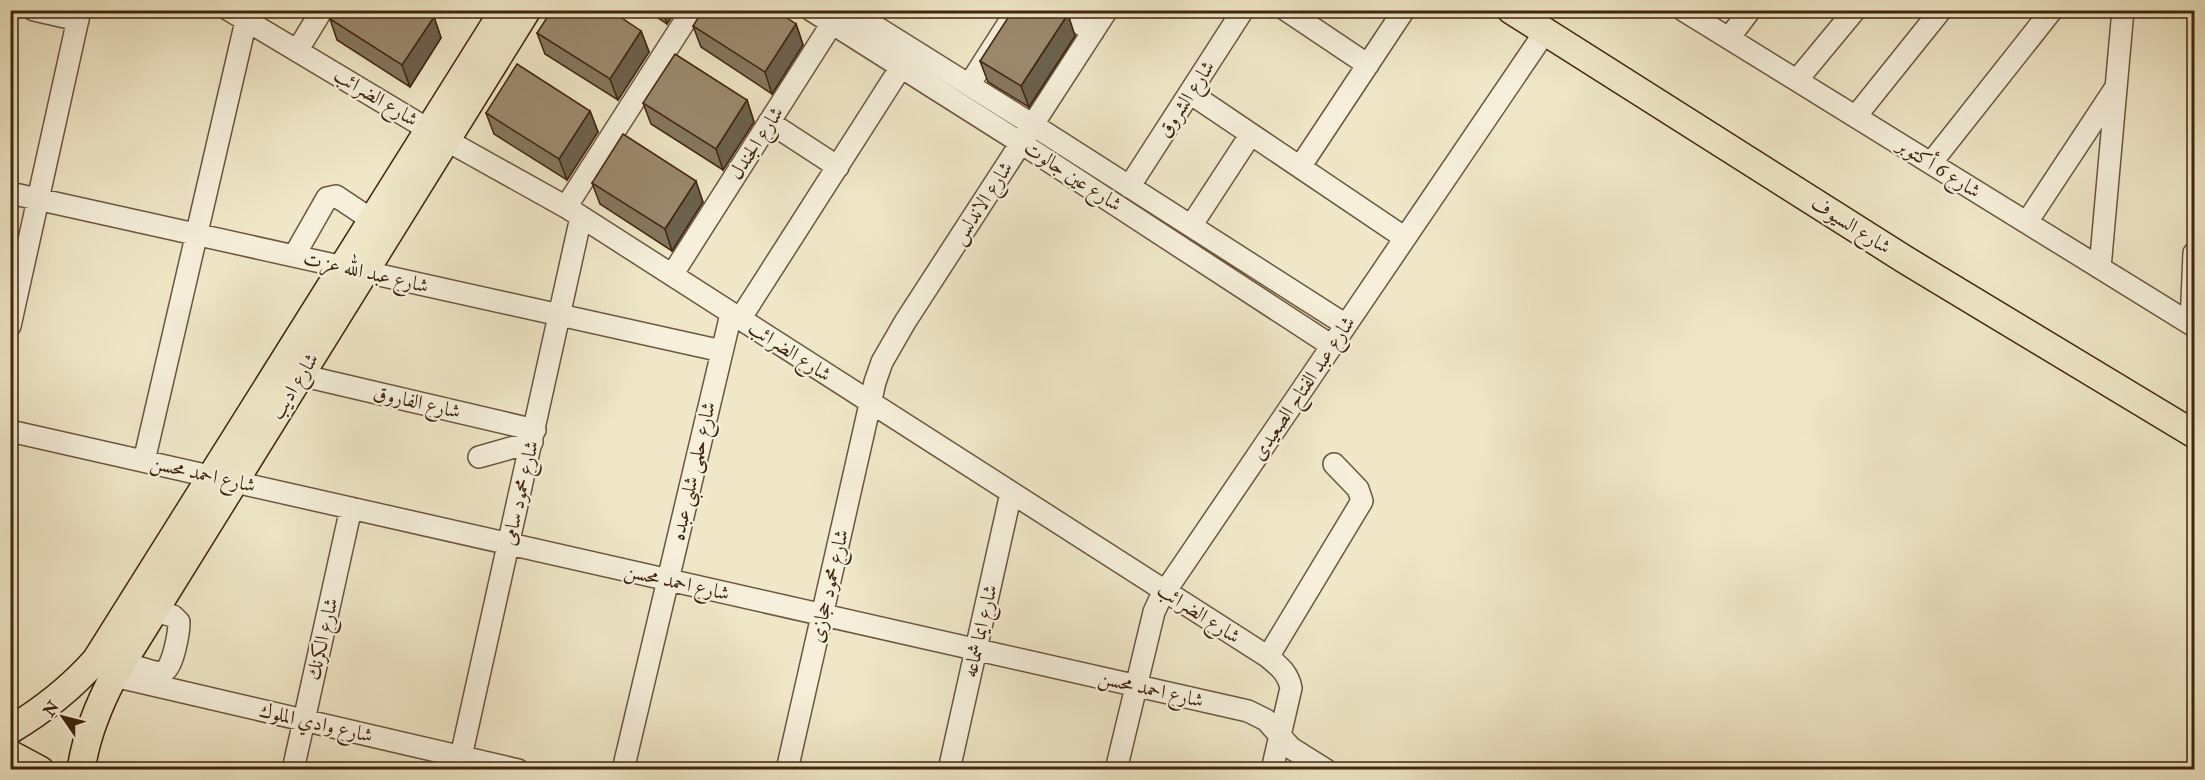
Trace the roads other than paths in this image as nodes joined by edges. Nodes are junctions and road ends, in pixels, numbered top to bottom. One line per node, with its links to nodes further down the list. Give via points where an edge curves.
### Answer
1 (34, 10): 20 (street)
2 (322, 10): 26 (street)
3 (504, 10): 37 (main road, شارع اديب)
4 (526, 10): 37 (main road, شارع اديب)
5 (692, 10): 44 (street)
6 (811, 10): 21 (street, شارع عين جالوت)
7 (1017, 10): 30 (street)
8 (1060, 10): 23 (street)
9 (1107, 10): 23 (street, شارع الاندلس)
10 (1243, 10): 32 (street, شارع الشروق)
11 (1286, 10): 27 (street)
12 (1404, 10): 27 (street)
13 (1511, 10): 24 (main road, شارع السيوف)
14 (1683, 10): 25 (street, شارع 6 أكتوبر)
15 (1750, 10): 25 (street)
16 (1855, 10): 29 (street)
17 (1941, 10): 33 (street)
18 (2052, 10): 38 (street)
19 (2123, 10): 31 (street)
20 (79, 15): 43 (street)
21 (840, 15): 28 (street, شارع عين جالوت); 30 (street, شارع عين جالوت); 34 (street, شارع الجندل)
22 (238, 16): 26 (street, شارع الضرائب); 48 (street)
23 (1093, 32): 35 (street, شارع الاندلس)
24 (1545, 32): 49 (street, شارع عبد الفتاح الصعيدى); 65 (main road, شارع السيوف, via 1904,259)
25 (1729, 38): 29 (street, شارع 6 أكتوبر)
26 (297, 51): 37 (street, شارع الضرائب)
27 (1368, 65): 40 (street)
28 (901, 67): 35 (street, شارع عين جالوت); 39 (street, شارع حلمى شلبى عبده)
29 (1797, 80): 33 (street, شارع 6 أكتوبر)
30 (969, 86): 35 (street, شارع عين جالوت)
31 (2116, 88): 46 (street); 52 (street)
32 (1190, 93): 36 (street); 41 (street, شارع الشروق)
33 (1856, 116): 38 (street, شارع 6 أكتوبر)
34 (769, 122): 39 (street); 54 (street, شارع الجندل)
35 (1027, 134): 41 (street, شارع عين جالوت); 60 (street, شارع عين جالوت); 63 (street, شارع الاندلس, via 891,346)
36 (1251, 134): 40 (street); 47 (street)
37 (438, 135): 44 (street, شارع الضرائب); 45 (main road, شارع اديب); 53 (main road, شارع اديب)
38 (1931, 163): 46 (street, شارع 6 أكتوبر)
39 (838, 167): 56 (street, شارع حلمى شلبى عبده)
40 (1300, 167): 49 (street)
41 (1129, 187): 47 (street, شارع عين جالوت)
42 (10, 193): 43 (street, شارع عبد الله عزت)
43 (39, 199): 48 (street, شارع عبد الله عزت); 59 (street)
44 (574, 212): 54 (street, شارع الضرائب); 55 (street, شارع محمود سامى)
45 (372, 220): 51 (street, via 330,196); 53 (main road, شارع اديب)
46 (2027, 222): 52 (street, شارع 6 أكتوبر)
47 (1191, 226): 57 (street, شارع عين جالوت)
48 (197, 234): 51 (street, شارع عبد الله عزت); 68 (street)
49 (1405, 238): 57 (street, شارع عبد الفتاح الصعيدى)
50 (2194, 253): 58 (street)
51 (294, 256): 53 (street, شارع عبد الله عزت)
52 (2100, 268): 58 (street, شارع 6 أكتوبر)
53 (354, 269): 55 (street, شارع عبد الله عزت); 62 (main road, شارع اديب); 70 (main road, شارع اديب)
54 (672, 275): 56 (street, شارع الضرائب)
55 (561, 315): 61 (street, شارع عبد الله عزت); 66 (street, شارع محمود سامى)
56 (736, 316): 61 (street, شارع حلمى شلبى عبده); 63 (street, شارع الضرائب)
57 (1346, 325): 60 (street, شارع عبد الفتاح الصعيدى)
58 (2193, 325)
59 (10, 326)
60 (1332, 346): 75 (street, شارع عبد الفتاح الصعيدى)
61 (722, 351): 74 (street, شارع حلمى شلبى عبده)
62 (300, 375): 66 (street, شارع الفاروق); 70 (main road, شارع اديب)
63 (871, 403): 71 (street, شارع الضرائب); 77 (street, شارع محمود حجازى)
64 (10, 431): 68 (street, شارع احمد محسن)
65 (2194, 435)
66 (533, 436): 67 (street); 73 (street, شارع محمود سامى)
67 (479, 457)
68 (144, 461): 70 (street, شارع احمد محسن)
69 (1334, 464): 79 (street, via 1358,489 1362,501)
70 (223, 479): 72 (street, شارع احمد محسن); 76 (main road, شارع اديب); 83 (main road, شارع اديب, via 96,660 57,698)
71 (1011, 493): 75 (street, شارع الضرائب); 78 (street, شارع ايما شماعه)
72 (351, 508): 73 (street, شارع احمد محسن); 82 (street, شارع الكرنك)
73 (509, 544): 74 (street, شارع احمد محسن); 86 (street, شارع محمود سامى)
74 (668, 580): 77 (street, شارع احمد محسن); 91 (street, شارع حلمى شلبى عبده)
75 (1165, 591): 79 (street, شارع الضرائب); 81 (street, شارع عبد الفتاح الصعيدى, via 1154,612)
76 (154, 611): 80 (main road, شارع اديب); 80 (street, via 173,616 179,622 170,667 160,672)
77 (822, 615): 78 (street, شارع احمد محسن); 92 (street, شارع محمود حجازى)
78 (976, 650): 81 (street, شارع احمد محسن); 93 (street, شارع ايما شماعه)
79 (1268, 657): 84 (street, شارع الضرائب, via 1283,669 1291,688)
80 (118, 670): 82 (street, شارع وادي الملوك); 88 (main road, شارع اديب, via 91,725)
81 (1136, 686): 84 (street, شارع احمد محسن, via 1248,711 1266,720); 94 (street, شارع عبد الفتاح الصعيدى)
82 (304, 720): 86 (street, شارع وادي الملوك); 89 (street, شارع الكرنك)
83 (10, 730)
84 (1280, 735): 95 (street, شارع الضرائب); 96 (street, شارع احمد محسن, via 1291,748)
85 (10, 754): 87 (main road)
86 (459, 763): 90 (street, شارع وادي الملوك)
87 (40, 770)
88 (81, 770)
89 (293, 770)
90 (518, 770)
91 (623, 770)
92 (787, 770)
93 (949, 770)
94 (1116, 770)
95 (1272, 770)
96 (1326, 770)

